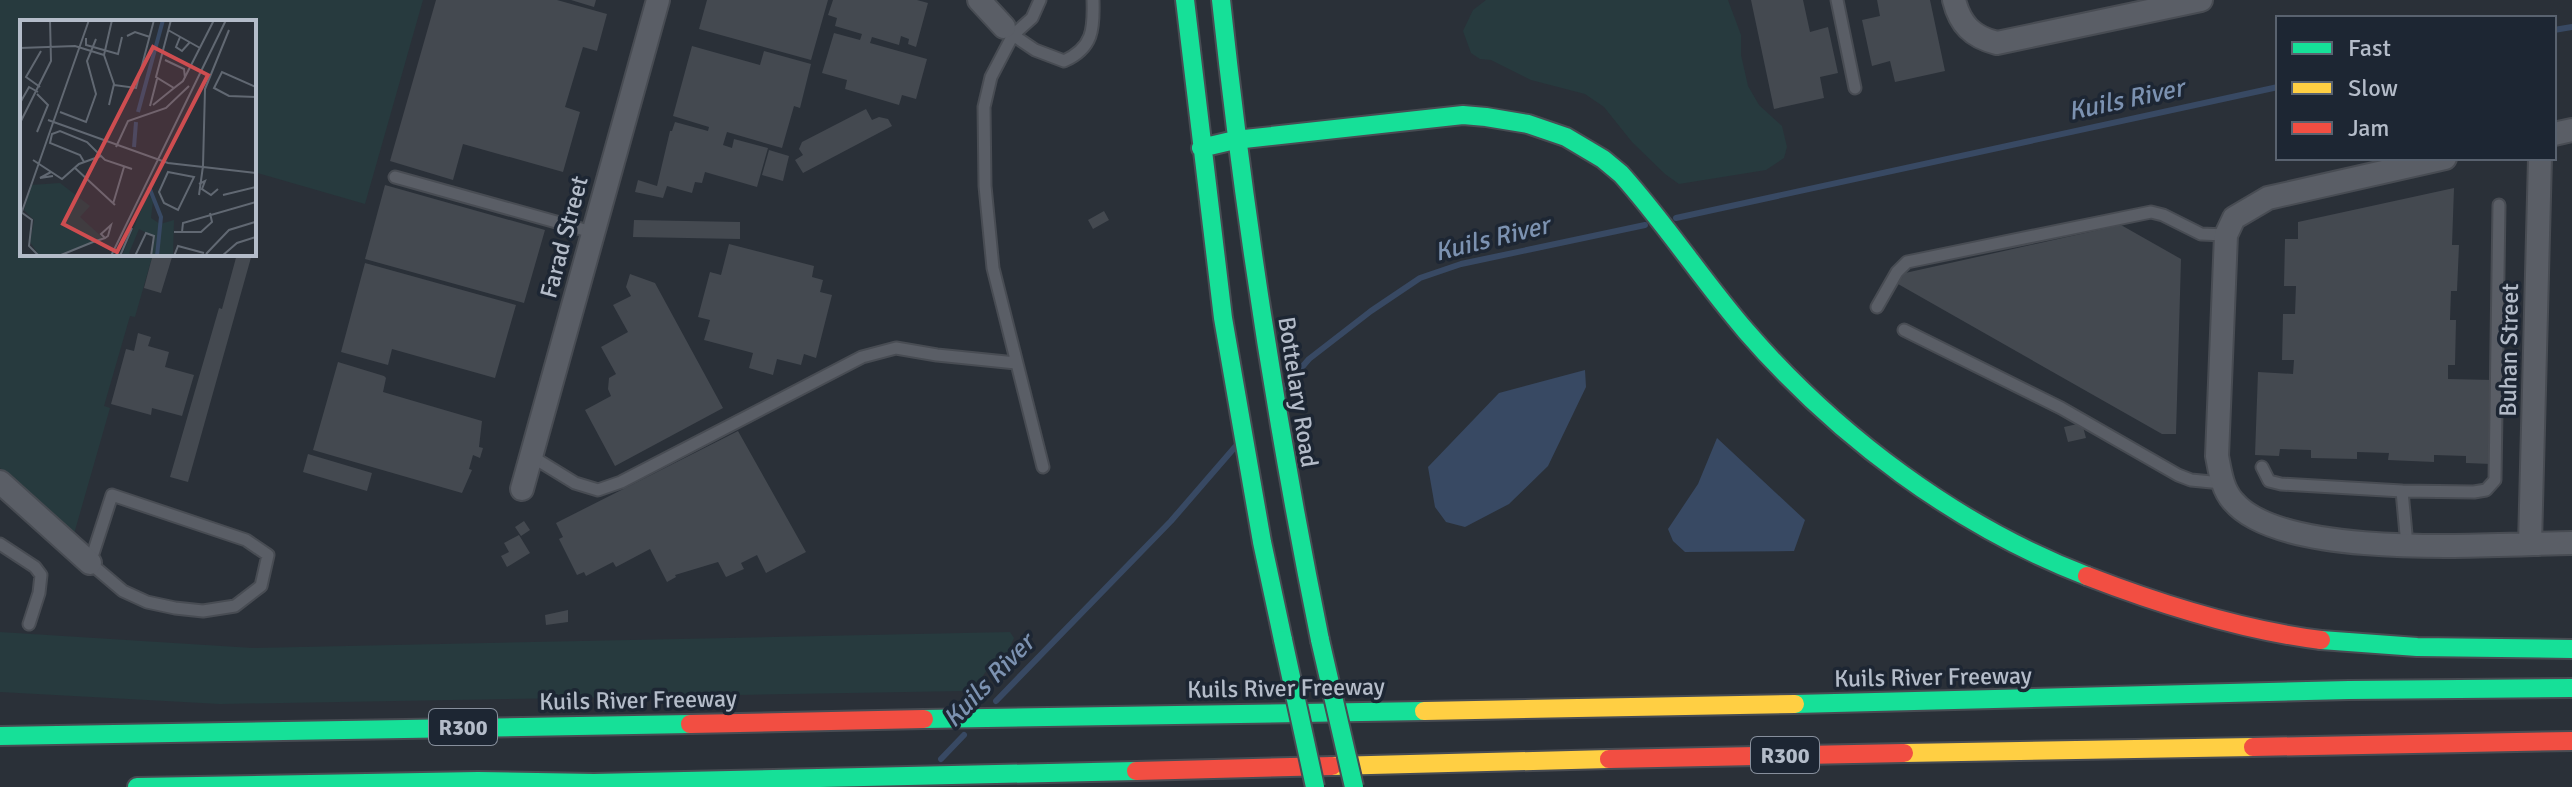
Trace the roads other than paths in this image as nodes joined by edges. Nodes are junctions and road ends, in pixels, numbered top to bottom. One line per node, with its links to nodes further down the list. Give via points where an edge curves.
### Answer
1 (658, 0): 18 (street, Farad Street)
2 (979, 0): 10 (street)
3 (1040, 0): 10 (lane, via 1032,18)
4 (1093, 0): 10 (lane, via 1089,42 1064,61)
5 (1185, 0): 13 (main road)
6 (1221, 0): 12 (main road, Bottelary Road)
7 (1837, 0): 11 (lane)
8 (1954, 0): 9 (street, via 1968,29 1997,43)
9 (2201, 0)
10 (1008, 31): 22 (lane, via 984,107 984,170 993,268)
11 (1855, 88)
12 (1235, 140): 13 (main road); 36 (main road, via 1463,115 1500,117 1574,139 1596,152 1640,194 1758,345 1844,429 1981,526 2052,563 2159,605 2322,640); 45 (main road, Bottelary Road, bridge, via 1295,518)
13 (1201, 148): 44 (main road, bridge, via 1223,318 1262,542)
14 (2436, 160): 19 (street, via 2268,198 2234,218)
15 (2540, 160): 32 (street, Buhan Street)
16 (395, 177): 18 (lane)
17 (2499, 205): 29 (lane, via 2495,480 2486,490 2474,492)
18 (592, 232): 23 (street, Farad Street)
19 (2226, 235): 20 (lane, via 2201,234 2151,212 1952,252 1907,262); 27 (street, via 2217,456)
20 (1877, 307)
21 (1904, 330): 27 (lane, via 2061,408 2178,475)
22 (1016, 363): 23 (lane, via 896,348 862,357 598,490 575,483); 24 (lane)
23 (531, 456): 28 (street, Farad Street)
24 (1043, 467)
25 (2262, 467): 29 (lane, via 2269,481 2281,484)
26 (0, 482): 34 (street)
27 (2222, 483): 33 (street, via 2238,507 2269,524 2322,539)
28 (522, 489)
29 (2402, 491): 33 (lane)
30 (2572, 543): 32 (street)
31 (0, 544): 35 (lane, via 41,575)
32 (2530, 544): 33 (street)
33 (2407, 545)
34 (90, 563): 34 (lane, via 123,591 147,602 203,611 235,606 261,586 268,555 246,540 112,495)
35 (29, 624)
36 (2572, 649)
37 (2572, 688): 39 (main road, Kuils River Freeway / R300)
38 (128, 715): 39 (main road)
39 (240, 731): 40 (main road, Kuils River Freeway / R300)
40 (0, 736)
41 (2572, 741): 42 (main road, R300, via 1618,758)
42 (585, 785): 43 (main road, R300, via 478,781)
43 (137, 787)
44 (1315, 787)
45 (1354, 787)

